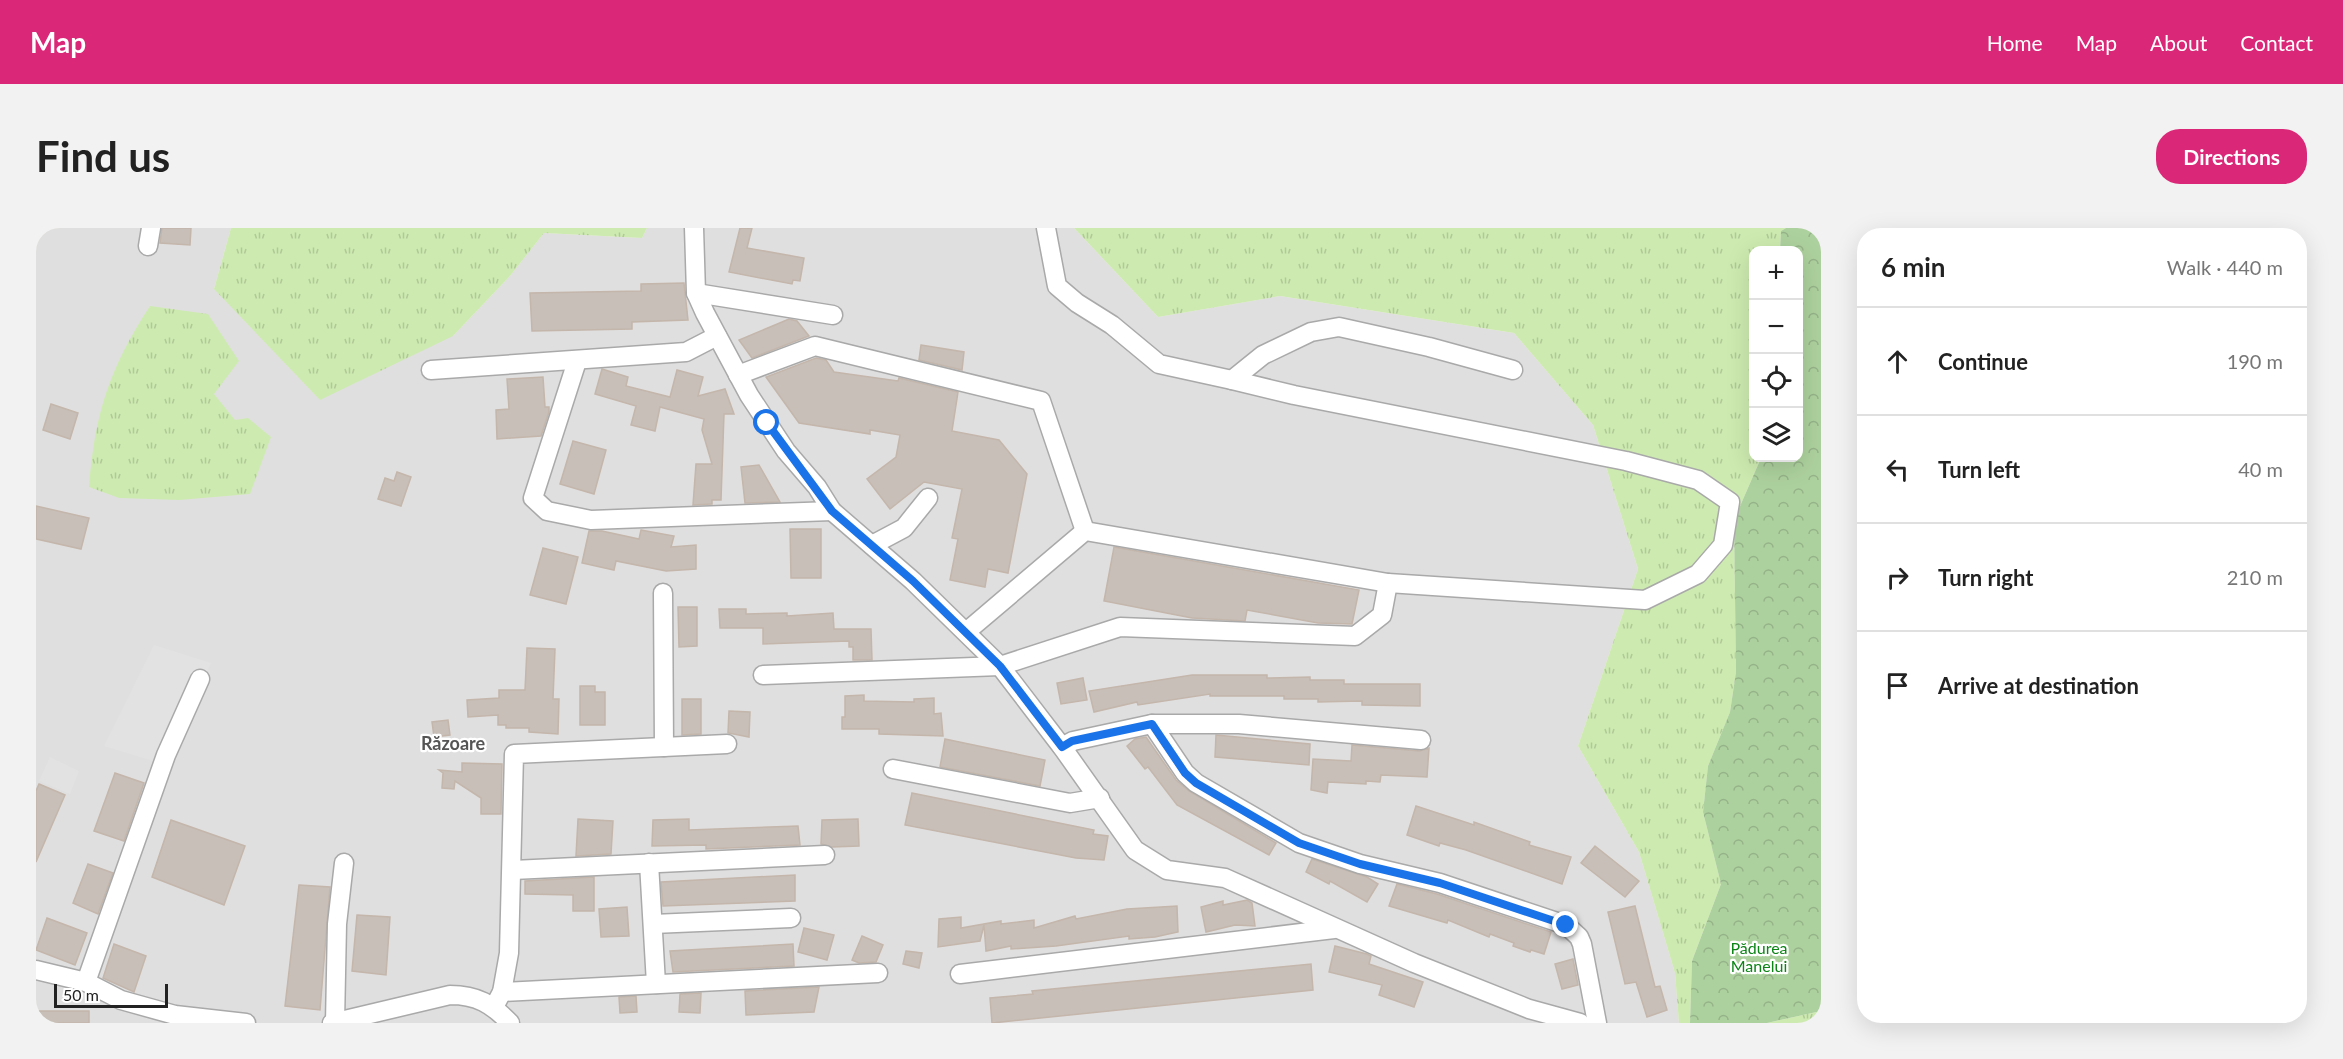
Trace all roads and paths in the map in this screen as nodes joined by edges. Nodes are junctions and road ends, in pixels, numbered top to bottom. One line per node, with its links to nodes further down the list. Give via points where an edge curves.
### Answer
1 (694, 228): 3 (street)
2 (1046, 228): 10 (street, via 1057,286 1077,303 1112,325 1158,364)
3 (696, 293): 4 (street); 5 (street)
4 (833, 315)
5 (717, 336): 6 (street, via 686,352); 9 (street)
6 (577, 361): 7 (street); 12 (street, via 532,498 547,511 591,520)
7 (431, 370)
8 (1513, 370): 10 (street, via 1339,327 1311,332 1263,355)
9 (738, 375): 12 (street, via 767,423); 13 (street, via 815,346 1041,401)
10 (1232, 380): 15 (street, via 1626,461 1698,480 1730,502 1723,545 1698,574 1645,600)
11 (927, 498): 14 (street, via 904,528)
12 (832, 511): 14 (street)
13 (1085, 531): 15 (street); 17 (street)
14 (872, 545): 17 (street)
15 (1388, 583): 18 (street, via 1382,615 1355,636 1120,627)
16 (663, 593): 24 (street)
17 (966, 632): 18 (street)
18 (1000, 666): 19 (street); 25 (street)
19 (763, 675)
20 (200, 679): 38 (street, via 166,755)
21 (1152, 724): 22 (street, via 1239,724); 25 (street, via 1072,741); 45 (street, via 1196,783 1299,843 1360,864 1440,883 1566,925 1582,944)
22 (1421, 740)
23 (727, 744): 24 (street)
24 (664, 747): 31 (street, via 514,754)
25 (1062, 747): 27 (street)
26 (893, 769): 27 (street, via 1070,803)
27 (1100, 798): 34 (street, via 1136,850 1150,861 1167,870 1225,878 1302,910)
28 (825, 855): 30 (street)
29 (344, 863): 42 (street, via 337,924)
30 (649, 863): 31 (street); 33 (street)
31 (513, 870): 40 (street, via 509,953)
32 (790, 918): 33 (street)
33 (652, 924): 39 (street)
34 (1334, 929): 37 (street); 44 (street, via 1529,1009)
35 (36, 970): 38 (street)
36 (878, 973): 39 (street)
37 (960, 974)
38 (86, 982): 41 (street, via 121,1000 175,1015)
39 (656, 984): 40 (street)
40 (498, 999): 42 (street, via 450,995); 43 (street)
41 (246, 1023)
42 (334, 1023)
43 (510, 1023)
44 (1580, 1023)
45 (1597, 1023)

